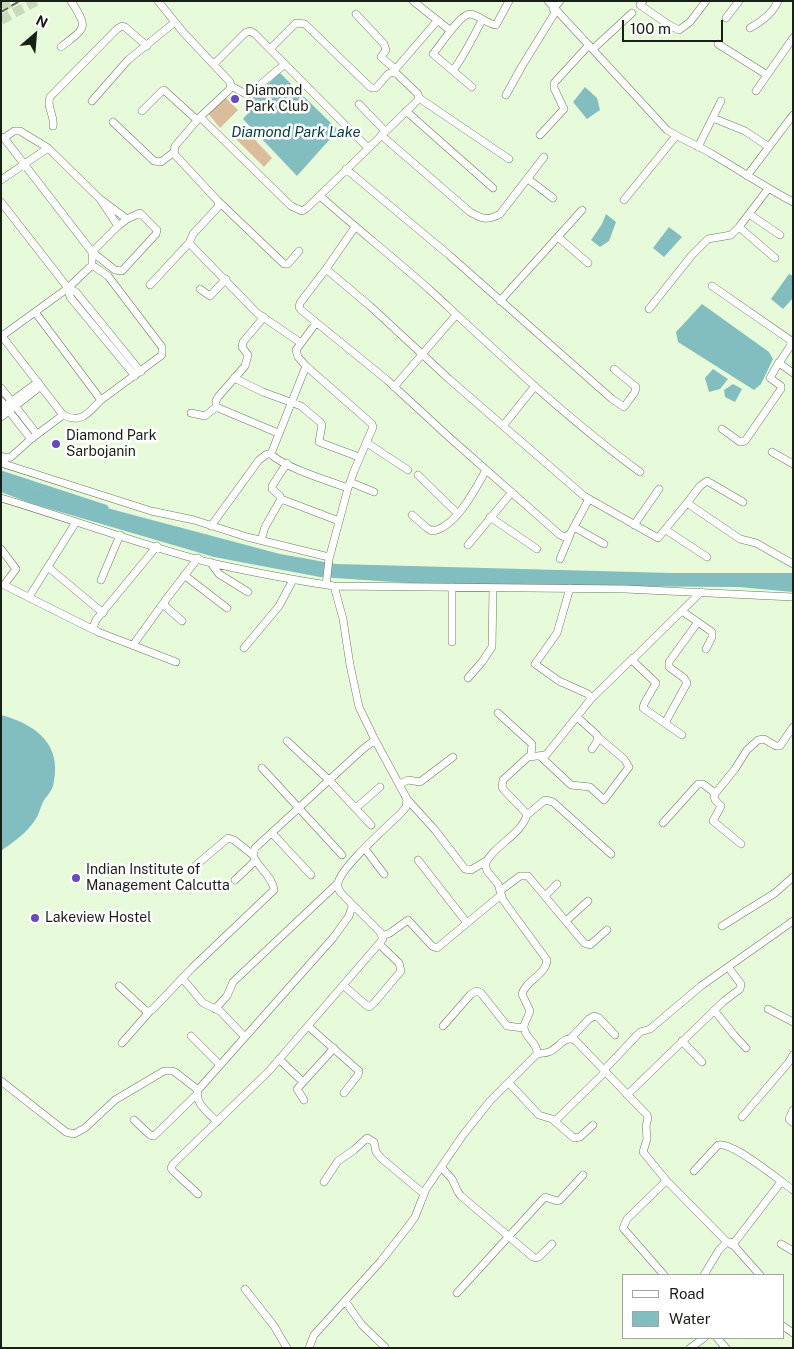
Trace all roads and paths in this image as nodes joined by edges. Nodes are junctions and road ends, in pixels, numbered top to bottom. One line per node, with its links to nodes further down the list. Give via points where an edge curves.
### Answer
1 (71, 1): 23 (street, via 84,25)
2 (158, 1): 17 (street)
3 (414, 1): 16 (street)
4 (509, 1): 15 (street, via 496,25)
5 (548, 1): 11 (street)
6 (560, 1): 11 (street)
7 (643, 1): 8 (street, via 640,5 680,30)
8 (706, 1)
9 (739, 1): 14 (street)
10 (778, 1): 18 (street, via 774,9)
11 (555, 10): 24 (street); 34 (street)
12 (632, 13): 24 (street)
13 (356, 14): 28 (street, via 384,44 386,50 381,57)
14 (726, 18)
15 (482, 20): 19 (street, via 466,15); 29 (street)
16 (437, 21): 19 (street); 28 (street)
17 (175, 22): 22 (street); 26 (street)
18 (750, 28)
19 (451, 31): 29 (street, via 433,54)
20 (793, 38): 30 (street)
21 (718, 44): 30 (street)
22 (147, 46): 36 (street, via 128,60); 45 (street, via 125,27 117,29 50,97 48,106)
23 (61, 47)
24 (591, 47): 47 (street, via 554,83 564,108); 48 (street, via 661,125)
25 (270, 49): 26 (street, via 250,31); 27 (street); 28 (street, via 296,23 300,23 305,24 370,88 376,88)
26 (214, 64): 31 (street)
27 (285, 64): 31 (street, via 249,94); 53 (street)
28 (394, 70): 35 (street, via 418,94)
29 (453, 71): 32 (street)
30 (767, 75): 33 (street)
31 (231, 86): 43 (street)
32 (472, 87)
33 (756, 91)
34 (506, 95)
35 (418, 98): 40 (street); 56 (street)
36 (92, 101)
37 (721, 101): 42 (street)
38 (359, 104): 46 (street)
39 (142, 111): 43 (street, via 164,90)
40 (406, 111): 46 (street); 62 (street)
41 (793, 115): 51 (street)
42 (714, 118): 50 (street); 51 (street, via 745,131)
43 (199, 119): 54 (street, via 175,146); 64 (street, via 296,209 302,211)
44 (113, 122): 54 (street, via 154,161 161,162)
45 (53, 126)
46 (383, 133): 53 (street); 60 (street, via 482,220 500,214)
47 (540, 135)
48 (676, 136): 50 (street); 68 (street)
49 (2, 138): 52 (street, via 20,131); 57 (street)
50 (698, 147): 59 (street)
51 (768, 147): 59 (street)
52 (48, 148): 57 (street); 66 (street)
53 (368, 148): 58 (street)
54 (174, 152): 67 (street)
55 (544, 157): 60 (street)
56 (509, 159)
57 (24, 166): 61 (street); 81 (street)
58 (346, 169): 64 (street); 91 (street)
59 (747, 176): 63 (street)
60 (528, 179): 65 (street)
61 (1, 180)
62 (493, 188)
63 (768, 189): 70 (street); 72 (street)
64 (320, 196): 76 (street)
65 (553, 198)
66 (100, 199): 73 (street); 74 (street)
67 (217, 200): 79 (street, via 219,206 193,234); 80 (street, via 284,264 288,264)
68 (624, 200)
69 (1, 202): 89 (street)
70 (793, 202)
71 (582, 210): 78 (street)
72 (748, 214): 75 (street); 77 (street)
73 (127, 219): 74 (street); 81 (street, via 140,213 157,230 122,271 115,270)
74 (118, 226): 81 (street)
75 (739, 227): 82 (street); 92 (street, via 729,236 708,239)
76 (355, 228): 85 (street); 94 (street)
77 (780, 235)
78 (558, 237): 83 (street); 91 (street)
79 (189, 243): 86 (street); 87 (street)
80 (299, 251)
81 (92, 252): 84 (street)
82 (775, 258)
83 (588, 263)
84 (92, 265): 89 (street); 105 (street, via 108,276 162,347 162,355)
85 (326, 269): 96 (street, via 299,307); 100 (street)
86 (226, 279): 90 (street, via 210,296); 95 (street)
87 (150, 285)
88 (712, 286): 99 (street)
89 (68, 288): 93 (street); 105 (street, via 76,292)
90 (200, 289)
91 (500, 301): 103 (street, via 624,407 636,387)
92 (649, 309)
93 (35, 312): 97 (street); 111 (street)
94 (456, 315): 100 (street); 108 (street)
95 (264, 317): 98 (street); 106 (street, via 243,342 242,347 248,355)
96 (316, 323): 98 (street); 109 (street)
97 (2, 335): 107 (street)
98 (301, 343): 102 (street, via 296,350 298,358)
99 (792, 345): 101 (street)
100 (423, 354): 109 (street); 118 (street)
101 (779, 362): 104 (street); 119 (street, via 770,378 781,389 745,440 740,442)
102 (306, 366): 112 (street); 122 (street, via 372,424 373,431)
103 (614, 369)
104 (793, 373)
105 (138, 374): 111 (street)
106 (234, 378): 112 (street); 114 (street, via 216,401)
107 (39, 384): 113 (street); 116 (street)
108 (535, 386): 118 (street); 132 (street)
109 (394, 387): 131 (street)
110 (1, 388): 113 (street)
111 (101, 400): 116 (street, via 78,419)
112 (290, 403): 120 (street); 126 (street, via 301,406 320,422 319,442)
113 (7, 406): 117 (street); 121 (street)
114 (216, 407): 115 (street, via 205,416); 120 (street)
115 (191, 413)
116 (63, 416): 121 (street)
117 (1, 417)
118 (503, 426): 140 (street)
119 (722, 429)
120 (278, 433): 124 (street)
121 (34, 436): 125 (street, via 11,457)
122 (367, 443): 126 (street); 130 (street)
123 (772, 452): 129 (street)
124 (271, 454): 128 (street); 149 (street, via 259,460)
125 (1, 456)
126 (359, 457): 134 (street)
127 (1, 463): 149 (street, via 133,506)
128 (287, 463): 134 (street); 139 (street, via 272,488)
129 (793, 464)
130 (408, 470)
131 (486, 470): 137 (street); 143 (street)
132 (640, 472)
133 (418, 475): 143 (street)
134 (349, 485): 136 (street); 146 (street)
135 (659, 488): 148 (street)
136 (374, 492)
137 (512, 492): 145 (street); 152 (street, via 560,535 566,537)
138 (1, 498): 147 (street)
139 (281, 499): 146 (street); 154 (street)
140 (589, 499): 148 (street); 150 (street)
141 (743, 502): 142 (street, via 707,482)
142 (687, 503): 151 (street); 165 (street, via 740,539 756,543)
143 (458, 514): 144 (street, via 442,528 432,531)
144 (412, 516)
145 (490, 517): 156 (street); 158 (street)
146 (339, 521): 162 (street)
147 (76, 522): 153 (street); 166 (street)
148 (634, 525): 151 (street, via 658,538)
149 (211, 526): 154 (street)
150 (574, 527): 152 (street); 155 (street)
151 (666, 530): 160 (street)
152 (570, 534): 163 (street)
153 (120, 535): 157 (street); 168 (street)
154 (260, 540): 162 (street)
155 (604, 544)
156 (468, 545)
157 (157, 546): 161 (street); 182 (street)
158 (537, 549)
159 (1, 550): 178 (street, via 16,569 4,585)
160 (707, 557)
161 (198, 558): 164 (street); 167 (street)
162 (329, 558): 170 (street)
163 (560, 559)
164 (210, 562): 169 (street); 175 (street, via 219,574)
165 (793, 564)
166 (48, 568): 178 (street); 182 (street)
167 (184, 575): 179 (street); 180 (street)
168 (101, 580)
169 (293, 580): 170 (street); 188 (street, via 279,606)
170 (326, 582): 171 (street)
171 (334, 586): 172 (street); 200 (street, via 360,707)
172 (452, 587): 173 (street); 186 (street)
173 (492, 588): 174 (street); 192 (street, via 492,647)
174 (570, 588): 176 (street); 193 (street, via 557,633 535,664 559,682 588,694)
175 (248, 592)
176 (701, 592): 177 (street); 181 (street)
177 (793, 597)
178 (29, 598): 185 (street)
179 (164, 602): 183 (street); 187 (street)
180 (227, 608)
181 (682, 611): 184 (street); 190 (street)
182 (103, 613): 185 (street)
183 (182, 621)
184 (698, 622): 189 (street, via 713,635); 196 (street, via 669,662 669,667 687,683)
185 (94, 630): 187 (street)
186 (452, 642)
187 (133, 646): 191 (street)
188 (244, 648)
189 (706, 649)
190 (633, 658): 193 (street); 196 (street, via 633,663 656,684 643,708)
191 (176, 662)
192 (468, 678)
193 (591, 699): 195 (street)
194 (498, 713): 203 (street, via 532,744)
195 (578, 718): 199 (street); 204 (street, via 546,755)
196 (664, 723): 198 (street)
197 (793, 727): 210 (street, via 780,746 764,739 758,740)
198 (682, 734)
199 (598, 737): 202 (street); 204 (street, via 629,767 604,800 590,787 571,785)
200 (375, 740): 207 (street); 208 (street)
201 (287, 741): 207 (street)
202 (592, 749)
203 (531, 756): 204 (street); 214 (street, via 516,766 502,783 504,790)
204 (540, 756)
205 (453, 757): 208 (street, via 420,782 408,780)
206 (262, 768): 212 (street)
207 (330, 780): 212 (street); 213 (street)
208 (400, 784): 211 (street)
209 (380, 787): 213 (street)
210 (715, 793): 215 (street, via 698,784); 218 (street, via 713,798 722,806 713,821)
211 (407, 799): 219 (street, via 402,812); 224 (street, via 466,869 471,870)
212 (299, 808): 217 (street); 221 (street)
213 (356, 808): 216 (street)
214 (527, 815): 220 (street, via 545,800 553,802); 224 (street, via 513,835)
215 (663, 823)
216 (371, 825)
217 (272, 834): 222 (street, via 255,848); 227 (street)
218 (741, 844)
219 (365, 849): 226 (street); 230 (street, via 349,865)
220 (611, 854)
221 (342, 855)
222 (254, 858): 225 (street, via 228,838); 229 (street); 244 (street, via 274,890)
223 (418, 860): 238 (street)
224 (486, 861): 232 (street, via 486,867)
225 (195, 866)
226 (384, 874)
227 (312, 875)
228 (793, 877): 239 (street, via 775,893)
229 (235, 880)
230 (338, 883): 235 (street, via 338,889); 247 (street, via 233,982 227,996)
231 (557, 884): 233 (street)
232 (501, 893): 233 (street, via 524,875 532,878); 238 (street); 254 (street, via 547,960 544,969 522,990 530,1011)
233 (546, 895): 236 (street)
234 (588, 901): 236 (street)
235 (352, 906): 241 (street); 257 (street, via 349,916 333,938)
236 (566, 921): 240 (street, via 588,945)
237 (793, 921): 243 (street)
238 (467, 924): 241 (street, via 437,948 408,920)
239 (722, 926)
240 (608, 930)
241 (382, 936): 242 (street)
242 (379, 944): 245 (street); 245 (street, via 401,967 372,1006 366,1005)
243 (728, 968): 249 (street, via 741,986); 268 (street, via 652,1027 640,1032)
244 (182, 978): 247 (street, via 203,1003); 250 (street)
245 (344, 985): 252 (street)
246 (119, 986): 250 (street)
247 (215, 1009): 257 (street)
248 (768, 1009): 251 (street)
249 (714, 1010): 259 (street); 262 (street)
250 (150, 1011): 260 (street)
251 (793, 1022)
252 (308, 1026): 261 (street); 265 (street)
253 (443, 1026): 254 (street, via 477,991 508,1026)
254 (524, 1028): 263 (street, via 536,1046)
255 (615, 1035): 258 (street, via 594,1016)
256 (191, 1036): 267 (street)
257 (246, 1037): 267 (street)
258 (571, 1038): 263 (street, via 549,1052); 268 (street)
259 (682, 1041): 266 (street); 274 (street)
260 (122, 1043)
261 (334, 1048): 270 (street); 273 (street, via 359,1071)
262 (746, 1048)
263 (537, 1054): 271 (street)
264 (793, 1055): 277 (street)
265 (279, 1059): 270 (street); 280 (street)
266 (702, 1062)
267 (220, 1065): 272 (street)
268 (604, 1070): 274 (street); 279 (street)
269 (1, 1081): 272 (street, via 66,1132 74,1134 85,1128 114,1100 164,1071 175,1072)
270 (303, 1082): 275 (street, via 297,1089)
271 (509, 1083): 279 (street, via 539,1115); 283 (street, via 463,1135)
272 (197, 1092): 278 (street, via 154,1136); 280 (street, via 198,1102)
273 (344, 1093)
274 (627, 1096): 286 (street, via 648,1118 643,1152)
275 (304, 1100)
276 (793, 1110): 281 (street, via 789,1119)
277 (742, 1116)
278 (134, 1120)
279 (555, 1121): 282 (street, via 574,1138 580,1137)
280 (217, 1122): 290 (street, via 171,1168)
281 (793, 1123)
282 (593, 1125)
283 (442, 1168): 291 (street); 292 (street, via 458,1192)
284 (694, 1171): 288 (street, via 722,1144 743,1153)
285 (583, 1175): 292 (street, via 560,1200 545,1197)
286 (666, 1180): 294 (street); 297 (street, via 622,1225)
287 (324, 1182): 291 (street, via 338,1162 367,1138 374,1142 378,1156)
288 (781, 1182): 289 (street); 294 (street)
289 (793, 1190)
290 (198, 1194)
291 (424, 1194): 302 (street, via 410,1224)
292 (507, 1236): 293 (street, via 536,1258); 301 (street)
293 (552, 1244)
294 (732, 1244): 298 (street, via 719,1250); 299 (street)
295 (781, 1244): 296 (street)
296 (793, 1251)
297 (663, 1274)
298 (705, 1274)
299 (759, 1274)
300 (245, 1289): 305 (street)
301 (457, 1293)
302 (345, 1301): 304 (street, via 362,1325); 306 (street, via 314,1335)
303 (703, 1339): 307 (street)
304 (385, 1347)
305 (287, 1348)
306 (309, 1348)
307 (690, 1348)

